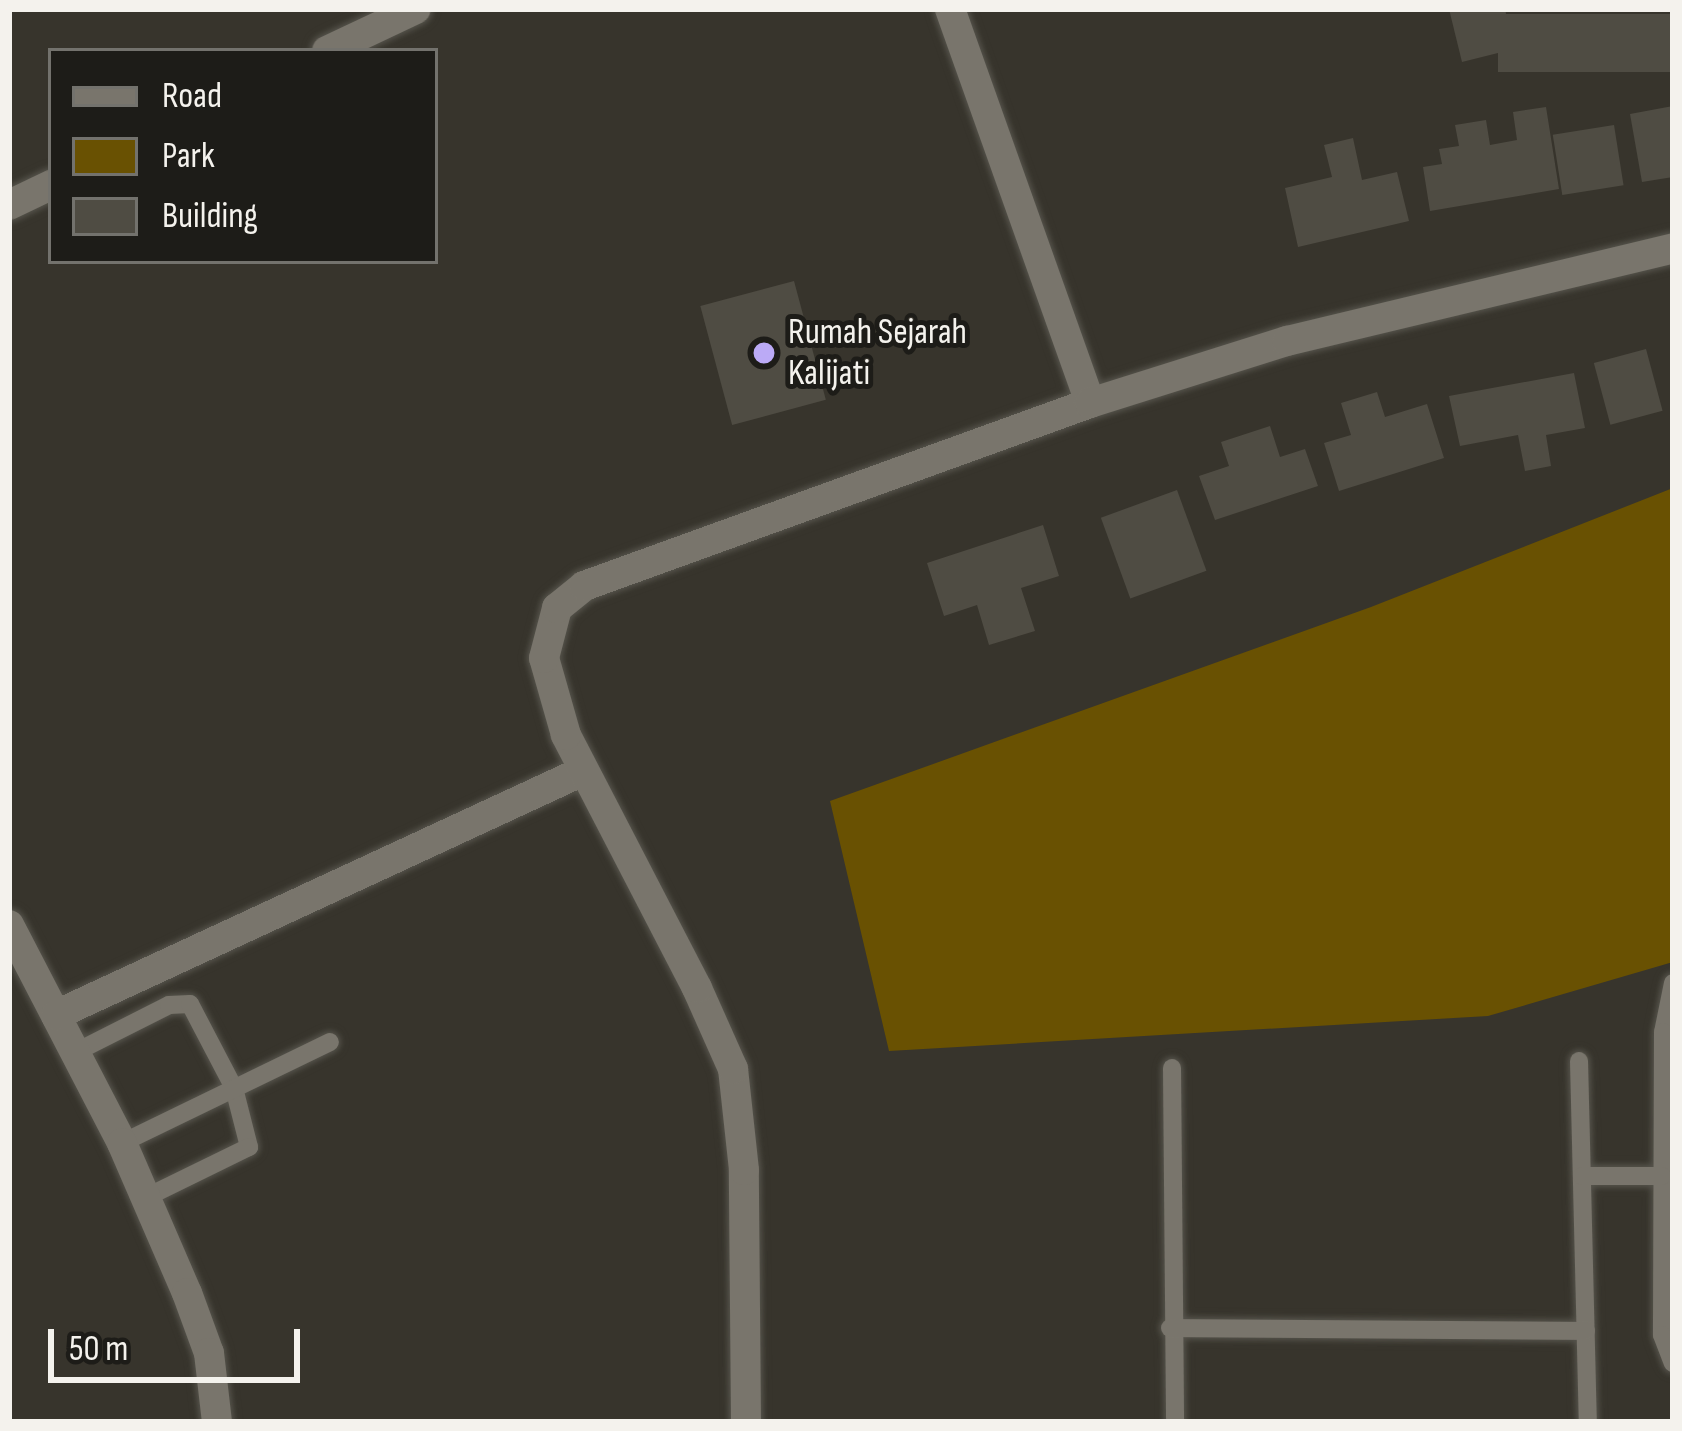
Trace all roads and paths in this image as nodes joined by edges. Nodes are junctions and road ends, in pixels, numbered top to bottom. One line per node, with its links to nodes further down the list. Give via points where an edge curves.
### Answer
1 (416, 9): 3 (street)
2 (950, 9): 7 (street)
3 (333, 48)
4 (48, 186): 5 (street)
5 (9, 205)
6 (1673, 248): 7 (street, via 1287,341)
7 (1090, 403): 8 (street, via 584,586 556,608 544,658)
8 (583, 771): 11 (street); 25 (street, via 733,1070 744,1170)
9 (9, 925): 11 (street)
10 (1673, 983): 19 (lane, via 1663,1032)
11 (56, 1015): 13 (street)
12 (330, 1042): 16 (lane)
13 (76, 1052): 16 (lane, via 169,1005 190,1004); 17 (street)
14 (1580, 1061): 18 (lane)
15 (1172, 1068): 21 (lane)
16 (234, 1088): 17 (lane); 20 (lane, via 249,1147)
17 (122, 1143): 20 (street)
18 (1582, 1176): 19 (lane); 22 (lane)
19 (1662, 1176): 23 (lane, via 1662,1335)
20 (143, 1199): 24 (street, via 208,1353)
21 (1170, 1328): 22 (lane); 26 (lane)
22 (1586, 1331): 27 (lane)
23 (1673, 1363)
24 (217, 1422)
25 (746, 1422)
26 (1175, 1422)
27 (1588, 1422)

